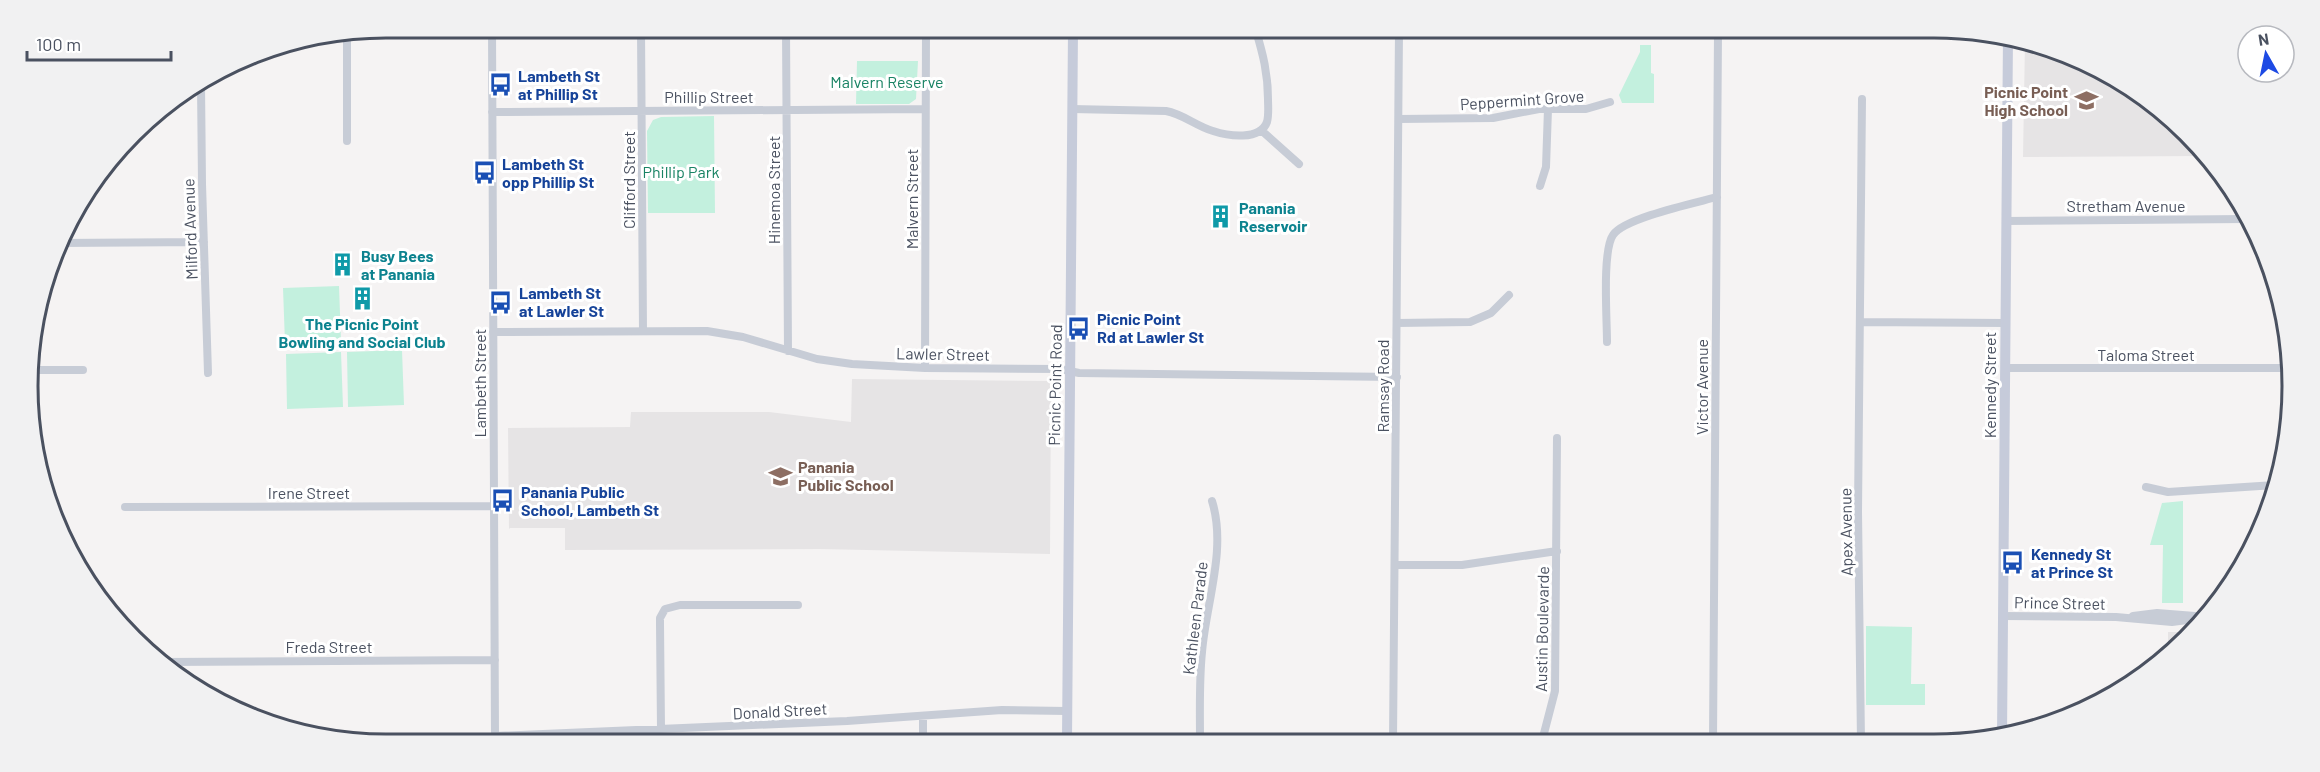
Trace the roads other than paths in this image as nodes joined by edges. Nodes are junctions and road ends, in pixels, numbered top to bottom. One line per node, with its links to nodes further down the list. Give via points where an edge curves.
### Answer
1 (492, 38): 19 (street, Lambeth Street)
2 (641, 38): 18 (street, Clifford Street)
3 (786, 38): 17 (street, Hinemoa Street)
4 (926, 38): 14 (street, Malvern Street)
5 (1073, 38): 15 (street, Picnic Point Road)
6 (1258, 38): 21 (street, via 1268,79 1268,117)
7 (1399, 38): 20 (street, Ramsay Road)
8 (1718, 38): 25 (street, Victor Avenue)
9 (347, 39): 22 (street)
10 (2008, 45): 27 (street, Kennedy Street)
11 (201, 91): 28 (street, Milford Avenue)
12 (1862, 99): 31 (street, Apex Avenue)
13 (1610, 102): 16 (street, Peppermint Grove, via 1586,109)
14 (925, 109): 17 (street, Phillip Street); 38 (street, Malvern Street)
15 (1072, 109): 21 (street, via 1160,110 1179,114 1220,133 1248,135); 43 (street, Picnic Point Road)
16 (1548, 109): 20 (street, Peppermint Grove, via 1493,118); 24 (street, via 1546,166)
17 (787, 110): 18 (street, Phillip Street); 37 (street, Hinemoa Street)
18 (642, 111): 19 (street, Phillip Street); 34 (street, Clifford Street)
19 (492, 112): 35 (street, Lambeth Street)
20 (1399, 118): 32 (street, Ramsay Road)
21 (1261, 130): 23 (street)
22 (347, 141)
23 (1299, 164)
24 (1540, 186)
25 (1717, 197): 36 (street, via 1626,224 1613,235 1608,250); 72 (street, Victor Avenue)
26 (2240, 219): 27 (street, Stretham Avenue)
27 (2006, 220): 33 (street, Kennedy Street)
28 (204, 242): 29 (street); 44 (street, Milford Avenue)
29 (68, 243)
30 (1509, 295): 32 (street, via 1491,313 1470,322)
31 (1860, 322): 33 (street); 73 (street, Apex Avenue)
32 (1397, 323): 45 (street, Ramsay Road)
33 (2006, 323): 39 (street, Kennedy Street)
34 (643, 331): 35 (street, Lawler Street); 37 (street, Lawler Street, via 720,332)
35 (493, 332): 50 (street, Lambeth Street)
36 (1607, 342)
37 (788, 351): 38 (street, Lawler Street, via 838,363)
38 (925, 368): 43 (street, Lawler Street)
39 (2005, 368): 40 (street, Taloma Street); 55 (street, Kennedy Street)
40 (2282, 368)
41 (38, 370): 42 (street)
42 (83, 370)
43 (1070, 371): 45 (street, Lawler Street); 59 (street, Picnic Point Road)
44 (208, 373)
45 (1397, 377): 53 (street, Ramsay Road)
46 (1557, 438): 52 (street, Austin Boulevarde)
47 (2268, 485): 48 (street, via 2168,492)
48 (2146, 487)
49 (1212, 501): 69 (street, Kathleen Parade, via 1217,549 1202,651)
50 (494, 506): 51 (street, Irene Street); 57 (street, Lambeth Street)
51 (125, 507)
52 (1557, 551): 53 (street, Austin Boulevarde, via 1462,565); 71 (street, Austin Boulevarde, via 1555,691)
53 (1395, 565): 70 (street, Ramsay Road)
54 (798, 605): 62 (street, via 680,605 665,609 660,618)
55 (2004, 616): 56 (street, Prince Street, via 2172,622); 61 (street, Kennedy Street)
56 (2194, 618)
57 (495, 660): 58 (street, Freda Street); 64 (street, Lambeth Street)
58 (174, 662)
59 (1067, 711): 60 (street, Donald Street, via 1002,710); 68 (street, Picnic Point Road)
60 (923, 716): 63 (street, Donald Street); 67 (street)
61 (2002, 728)
62 (661, 729): 63 (street, Donald Street); 65 (street, Donald Street)
63 (681, 729): 66 (street)
64 (495, 734)
65 (557, 734)
66 (681, 734)
67 (923, 734)
68 (1067, 734)
69 (1200, 734)
70 (1393, 734)
71 (1544, 734)
72 (1713, 734)
73 (1861, 734)

